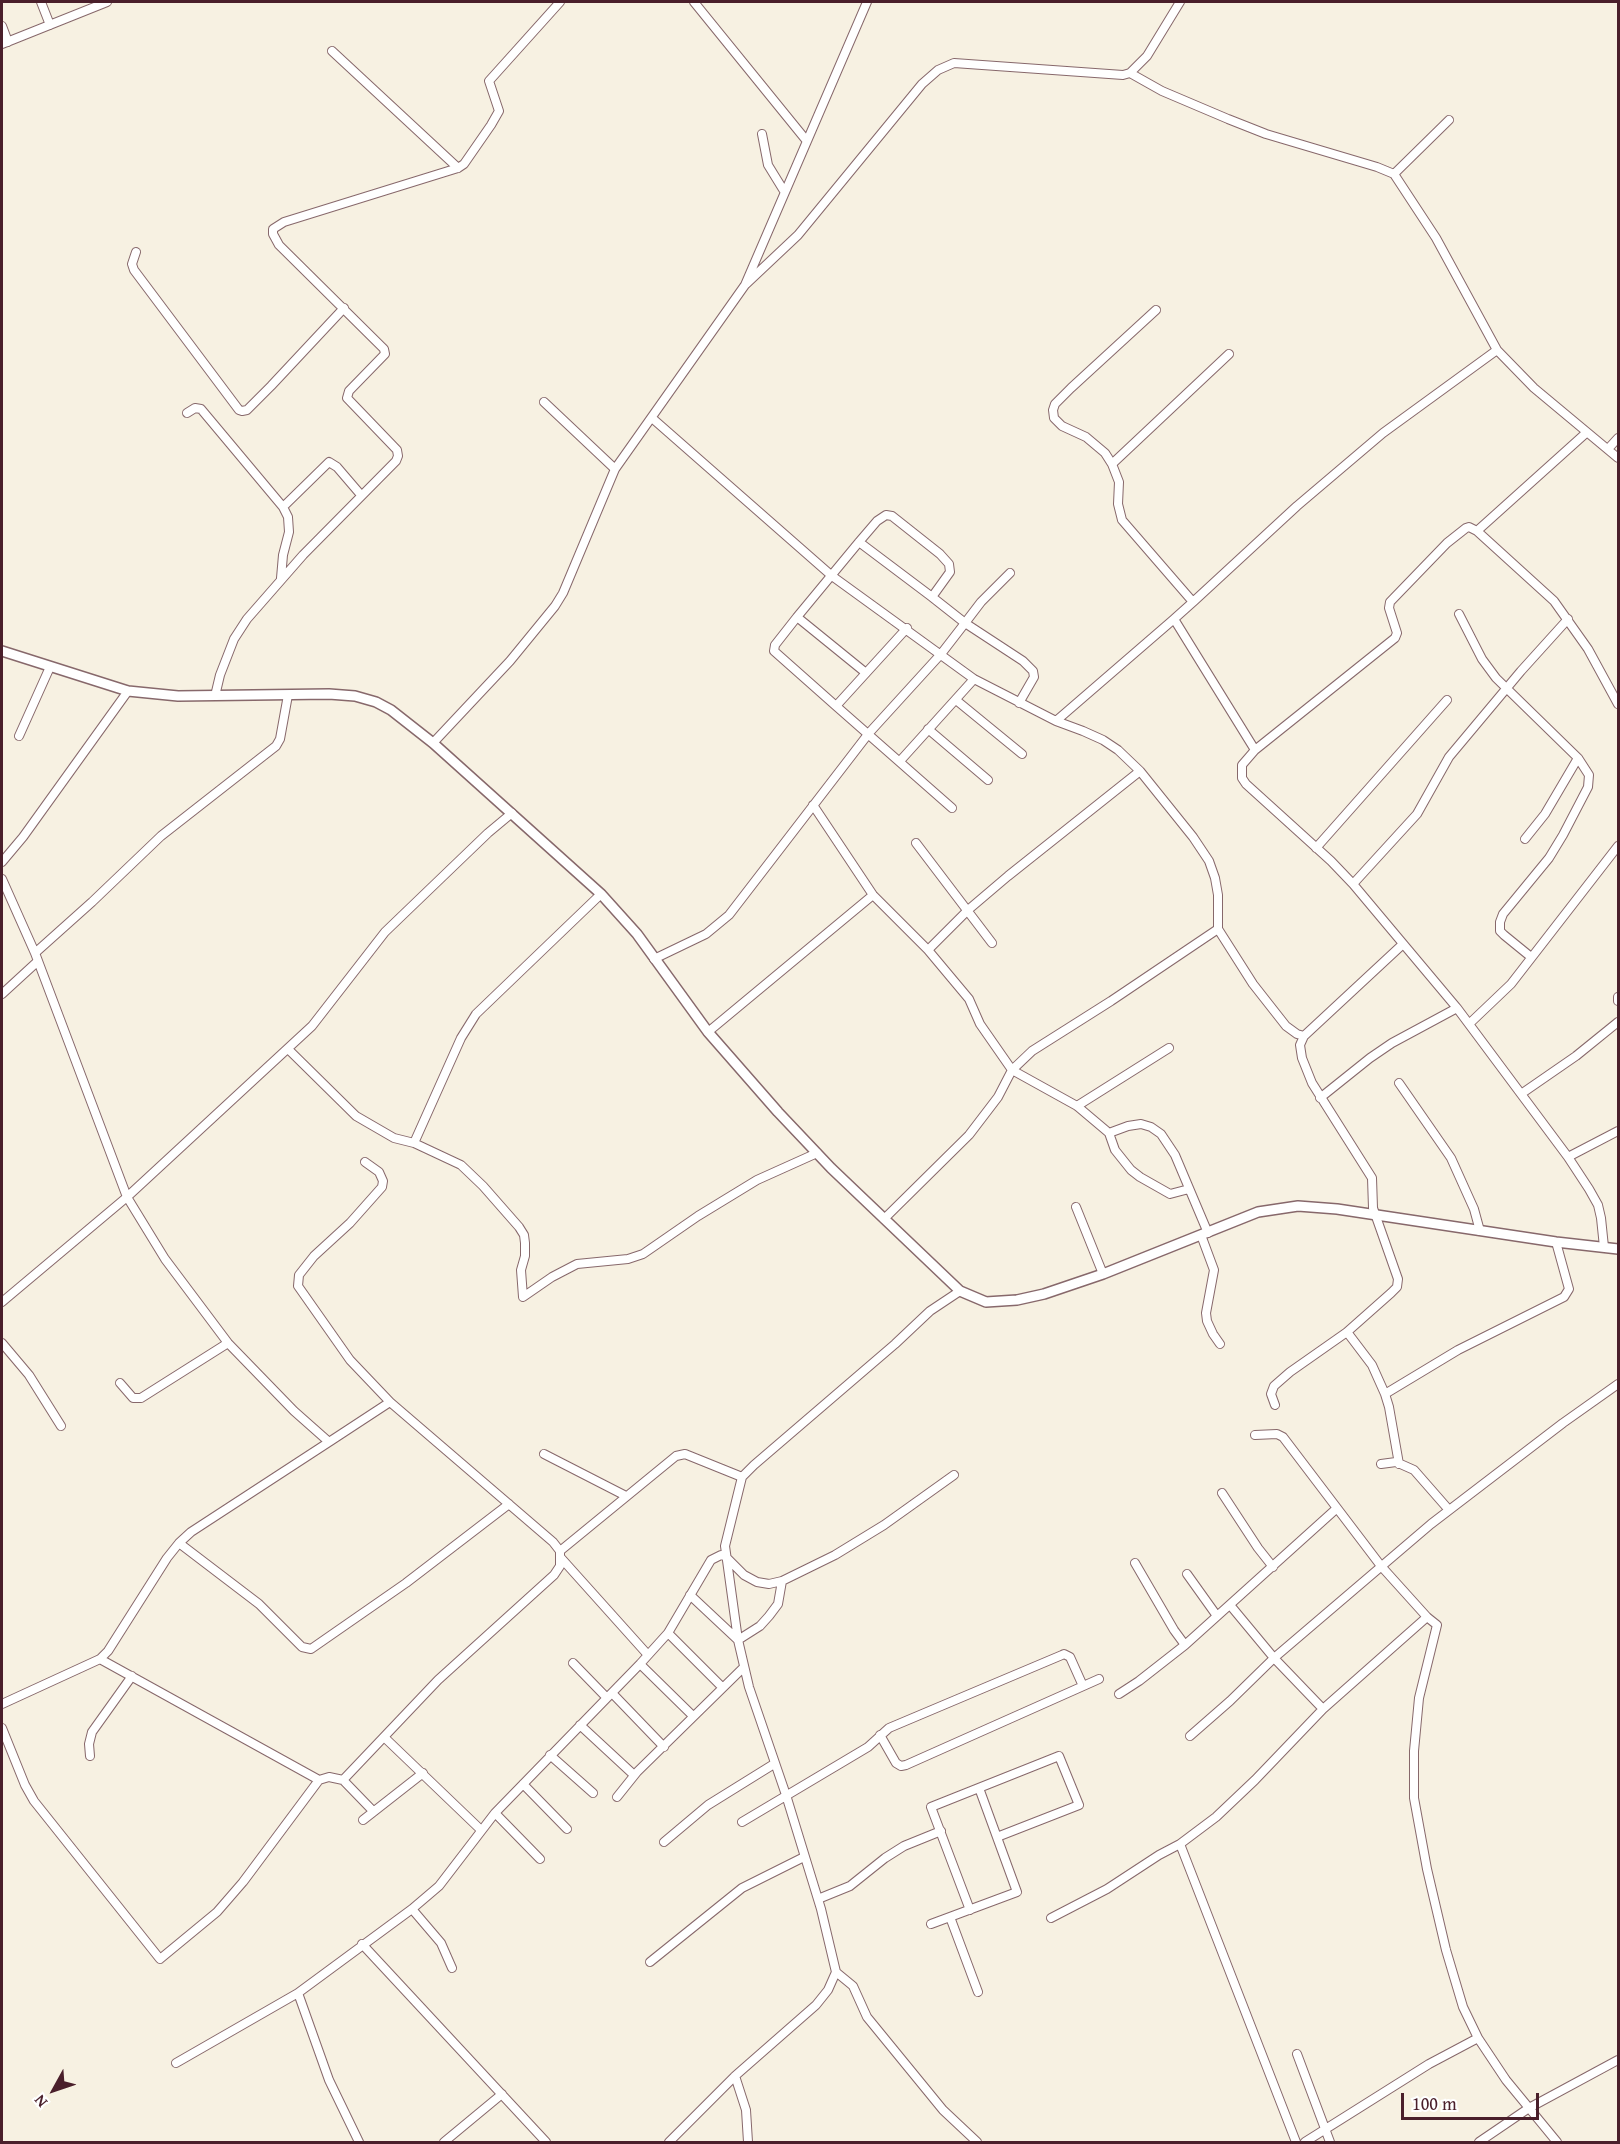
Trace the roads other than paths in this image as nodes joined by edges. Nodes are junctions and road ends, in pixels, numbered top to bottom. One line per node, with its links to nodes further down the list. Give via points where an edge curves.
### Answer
1 (41, 2): 8 (street)
2 (107, 2): 7 (street)
3 (557, 2): 16 (street, via 489,81 499,111 470,157)
4 (694, 2): 15 (street)
5 (867, 2): 15 (street)
6 (1180, 2): 12 (street, via 1147,56)
7 (85, 6): 8 (street)
8 (50, 25): 10 (street)
9 (2, 26): 10 (street)
10 (5, 43)
11 (332, 51): 16 (street)
12 (1130, 73): 17 (street, via 1162,91 1266,134); 20 (street, via 1108,75 962,63 946,66 922,84 798,235)
13 (1449, 120): 17 (street)
14 (762, 134): 18 (street, via 768,165)
15 (806, 140): 18 (street)
16 (458, 168): 21 (street, via 274,227 279,245)
17 (1394, 174): 23 (street, via 1436,238)
18 (784, 190): 20 (street)
19 (136, 252): 21 (street, via 134,270 242,411)
20 (745, 285): 27 (street)
21 (344, 308): 34 (street, via 386,352 349,391 347,398 399,456)
22 (1156, 310): 32 (street, via 1071,388 1053,410 1054,418 1062,426 1091,440)
23 (1497, 350): 28 (street); 42 (street, via 1383,433)
24 (1229, 354): 32 (street)
25 (544, 402): 33 (street)
26 (187, 413): 35 (street, via 201,409)
27 (652, 418): 33 (street); 39 (street)
28 (1586, 433): 30 (street); 36 (street)
29 (1618, 438): 30 (street)
30 (1608, 449): 31 (street)
31 (1618, 458)
32 (1112, 464): 42 (street, via 1119,482 1122,520)
33 (615, 469): 67 (street, via 555,606)
34 (361, 495): 35 (street, via 329,462); 40 (street)
35 (283, 507): 40 (street, via 289,532)
36 (1477, 531): 46 (street, via 1544,590); 68 (street, via 1469,528 1460,532 1390,602 1398,633 1395,638)
37 (859, 542): 39 (street); 41 (street); 41 (street, via 882,517 892,516 949,564 950,572)
38 (1010, 573): 47 (street)
39 (832, 576): 44 (street); 48 (street)
40 (281, 578): 57 (street, via 234,639)
41 (932, 597): 47 (street)
42 (1193, 602): 45 (street)
43 (1459, 614): 54 (street, via 1482,659)
44 (797, 617): 52 (street); 62 (street, via 774,651)
45 (1174, 619): 63 (street); 68 (street)
46 (1568, 619): 54 (street); 61 (street)
47 (965, 623): 50 (street); 60 (street, via 1034,671)
48 (907, 628): 50 (street); 52 (street)
49 (2, 651): 51 (street)
50 (941, 654): 53 (street); 65 (street)
51 (50, 667): 55 (street); 66 (street)
52 (866, 673): 62 (street)
53 (974, 679): 58 (street); 60 (street)
54 (1507, 690): 70 (street); 83 (street, via 1449,757 1417,814)
55 (128, 691): 57 (street); 81 (street)
56 (288, 694): 57 (street); 67 (street, via 355,696 375,702); 91 (street, via 276,746 161,836)
57 (215, 696)
58 (956, 700): 64 (street); 69 (street)
59 (1447, 700): 80 (street)
60 (1019, 703): 63 (street)
61 (1618, 704)
62 (836, 706): 65 (street)
63 (1056, 721): 72 (street, via 1103,740)
64 (928, 729): 71 (street); 73 (street)
65 (869, 734): 71 (street); 74 (street)
66 (19, 736)
67 (433, 743): 76 (street)
68 (1255, 750): 80 (street, via 1242,765 1242,778)
69 (1022, 754)
70 (1578, 758): 77 (street); 92 (street, via 1590,780 1581,803 1549,858 1500,922 1500,931)
71 (900, 761): 75 (street)
72 (1140, 771): 86 (street); 87 (street, via 1209,861 1218,895)
73 (988, 780)
74 (813, 805): 85 (street); 93 (street, via 729,915 706,934)
75 (952, 808)
76 (512, 813): 84 (street); 101 (street, via 385,933 322,1015)
77 (1526, 839)
78 (916, 843): 86 (street)
79 (1618, 846): 92 (street)
80 (1316, 848): 83 (street)
81 (2, 862)
82 (2, 879): 91 (street)
83 (1353, 884): 89 (street)
84 (601, 894): 93 (street); 109 (street, via 476,1014 461,1038)
85 (873, 895): 90 (street); 98 (street)
86 (968, 910): 88 (street); 90 (street)
87 (1218, 929): 99 (street, via 1286,1026); 102 (street, via 1047,1040)
88 (992, 944)
89 (1403, 944): 95 (street); 99 (street)
90 (928, 950): 102 (street, via 969,999 980,1024)
91 (36, 957): 94 (street); 114 (street)
92 (1531, 957): 97 (street, via 1511,984)
93 (654, 959): 98 (street)
94 (2, 994)
95 (1457, 1008): 97 (street); 105 (street, via 1392,1043)
96 (1618, 1022): 104 (street)
97 (1469, 1024): 104 (street)
98 (708, 1032): 110 (street)
99 (1304, 1036): 105 (street, via 1300,1046 1302,1058)
100 (1169, 1048): 106 (street)
101 (288, 1049): 109 (street, via 356,1116 394,1138); 114 (street)
102 (1012, 1070): 106 (street); 117 (street, via 998,1097 969,1135)
103 (1399, 1083): 118 (street, via 1451,1158)
104 (1521, 1094): 111 (street)
105 (1320, 1098): 116 (street, via 1372,1178 1372,1201)
106 (1077, 1106): 108 (street)
107 (1618, 1131): 111 (street)
108 (1109, 1133): 113 (street, via 1115,1150 1140,1177 1170,1194); 113 (street, via 1134,1124 1151,1127 1168,1142)
109 (414, 1143): 110 (street, via 461,1165 519,1227 525,1244 521,1270 523,1297 577,1264 643,1254 757,1180)
110 (817, 1153): 117 (street)
111 (1568, 1157): 121 (street, via 1598,1205)
112 (365, 1162): 133 (street, via 379,1172 382,1187 314,1256 299,1275 298,1286 350,1360)
113 (1189, 1189): 119 (street)
114 (127, 1197): 125 (street); 128 (street, via 165,1260)
115 (1076, 1207): 123 (street)
116 (1377, 1216): 118 (street); 119 (street, via 1321,1207 1276,1208); 126 (street, via 1398,1283)
117 (884, 1219): 124 (street)
118 (1480, 1232): 120 (street)
119 (1204, 1234): 123 (street); 129 (street, via 1214,1270 1207,1321)
120 (1556, 1242): 121 (street); 132 (street, via 1569,1289 1564,1297 1458,1350)
121 (1604, 1247): 122 (street)
122 (1618, 1249)
123 (1103, 1274): 124 (street, via 1044,1294 1000,1302 986,1302)
124 (960, 1291): 142 (street, via 930,1311)
125 (2, 1302)
126 (1347, 1332): 132 (street, via 1372,1365); 134 (street, via 1274,1386 1271,1394)
127 (2, 1343): 135 (street, via 29,1375)
128 (228, 1343): 130 (street, via 141,1398 134,1398); 137 (street)
129 (1220, 1344)
130 (120, 1383)
131 (1618, 1384): 147 (street)
132 (1385, 1394): 140 (street)
133 (390, 1402): 137 (street); 145 (street)
134 (1275, 1405)
135 (61, 1426)
136 (1255, 1435): 146 (street, via 1283,1437)
137 (329, 1442): 148 (street)
138 (544, 1454): 144 (street)
139 (1381, 1464): 140 (street)
140 (1399, 1464): 147 (street, via 1414,1470)
141 (954, 1475): 155 (street, via 884,1525)
142 (742, 1477): 144 (street, via 681,1454); 150 (street)
143 (1222, 1493): 153 (street)
144 (627, 1497): 149 (street)
145 (510, 1504): 148 (street, via 311,1649 302,1647 259,1604); 149 (street)
146 (1336, 1509): 152 (street); 153 (street)
147 (1449, 1509): 152 (street)
148 (179, 1543): 165 (street)
149 (561, 1554): 163 (street); 182 (street, via 558,1571 438,1680)
150 (725, 1556): 155 (street, via 757,1582); 156 (street, via 711,1560); 161 (street)
151 (1135, 1563): 162 (street)
152 (1381, 1566): 159 (street); 164 (street)
153 (1273, 1567): 157 (street)
154 (1187, 1574): 158 (street)
155 (782, 1581): 161 (street, via 778,1604 760,1626)
156 (690, 1595): 160 (street); 161 (street)
157 (1230, 1605): 158 (street); 164 (street)
158 (1217, 1616): 162 (street)
159 (1427, 1617): 176 (street); 220 (street, via 1437,1625 1419,1698 1414,1798 1446,1950 1463,2007)
160 (668, 1633): 163 (street); 172 (street)
161 (738, 1640): 168 (street)
162 (1185, 1645): 173 (street)
163 (648, 1655): 167 (street)
164 (1274, 1658): 176 (street); 181 (street)
165 (100, 1659): 169 (street); 175 (street)
166 (573, 1663): 174 (street)
167 (640, 1664): 174 (street); 177 (street)
168 (743, 1668): 172 (street); 186 (street)
169 (132, 1676): 185 (street, via 92,1732); 189 (street)
170 (1099, 1679): 171 (street)
171 (1083, 1686): 180 (street, via 906,1765 896,1763); 180 (street, via 1064,1654)
172 (722, 1687): 177 (street)
173 (1119, 1694)
174 (609, 1695): 178 (street); 183 (street)
175 (2, 1704)
176 (1323, 1709): 205 (street, via 1256,1780)
177 (693, 1716): 183 (street)
178 (580, 1725): 184 (street); 188 (street)
179 (2, 1728): 189 (street, via 34,1801 160,1959 216,1912 243,1882)
180 (880, 1735): 194 (street, via 868,1748)
181 (1190, 1736)
182 (384, 1737): 187 (street); 190 (street)
183 (664, 1748): 188 (street)
184 (550, 1755): 191 (street); 193 (street)
185 (90, 1756)
186 (774, 1764): 194 (street); 204 (street, via 708,1804)
187 (423, 1773): 196 (street); 201 (street)
188 (634, 1775): 195 (street)
189 (319, 1780): 190 (street)
190 (343, 1780): 196 (street)
191 (524, 1784): 197 (street); 200 (street)
192 (978, 1788): 202 (street, via 931,1807); 203 (street); 203 (street, via 1059,1756 1079,1805)
193 (593, 1793)
194 (786, 1795): 199 (street); 206 (street)
195 (617, 1797)
196 (373, 1811): 198 (street)
197 (495, 1813): 201 (street); 207 (street)
198 (363, 1820)
199 (742, 1822)
200 (567, 1829)
201 (481, 1830): 209 (street, via 439,1886)
202 (940, 1831): 208 (street, via 904,1846 850,1886); 210 (street)
203 (997, 1837): 210 (street, via 1017,1892)
204 (664, 1842)
205 (1180, 1844): 212 (street); 234 (street)
206 (804, 1857): 208 (street); 215 (street, via 742,1888)
207 (540, 1859)
208 (818, 1899): 217 (street)
209 (412, 1909): 214 (street); 216 (street, via 441,1943)
210 (970, 1910): 211 (street)
211 (950, 1917): 213 (street); 218 (street)
212 (1051, 1918)
213 (931, 1924)
214 (362, 1944): 219 (street); 225 (street)
215 (650, 1962)
216 (452, 1968)
217 (836, 1972): 224 (street, via 816,2005); 233 (street, via 853,1986 867,2017 943,2110)
218 (978, 1992)
219 (298, 1993): 223 (street); 228 (street, via 329,2080)
220 (1478, 2038): 226 (street); 227 (street, via 1429,2064)
221 (1297, 2054): 227 (street)
222 (1618, 2060): 226 (street)
223 (176, 2063)
224 (735, 2076): 231 (street); 232 (street, via 746,2110)
225 (501, 2094): 229 (street); 230 (street)
226 (1528, 2108): 237 (street); 238 (street)
227 (1326, 2130): 235 (street); 236 (street)
228 (359, 2142)
229 (444, 2142)
230 (546, 2142)
231 (669, 2142)
232 (748, 2142)
233 (976, 2142)
234 (1296, 2142)
235 (1305, 2142)
236 (1330, 2142)
237 (1479, 2142)
238 (1557, 2142)

